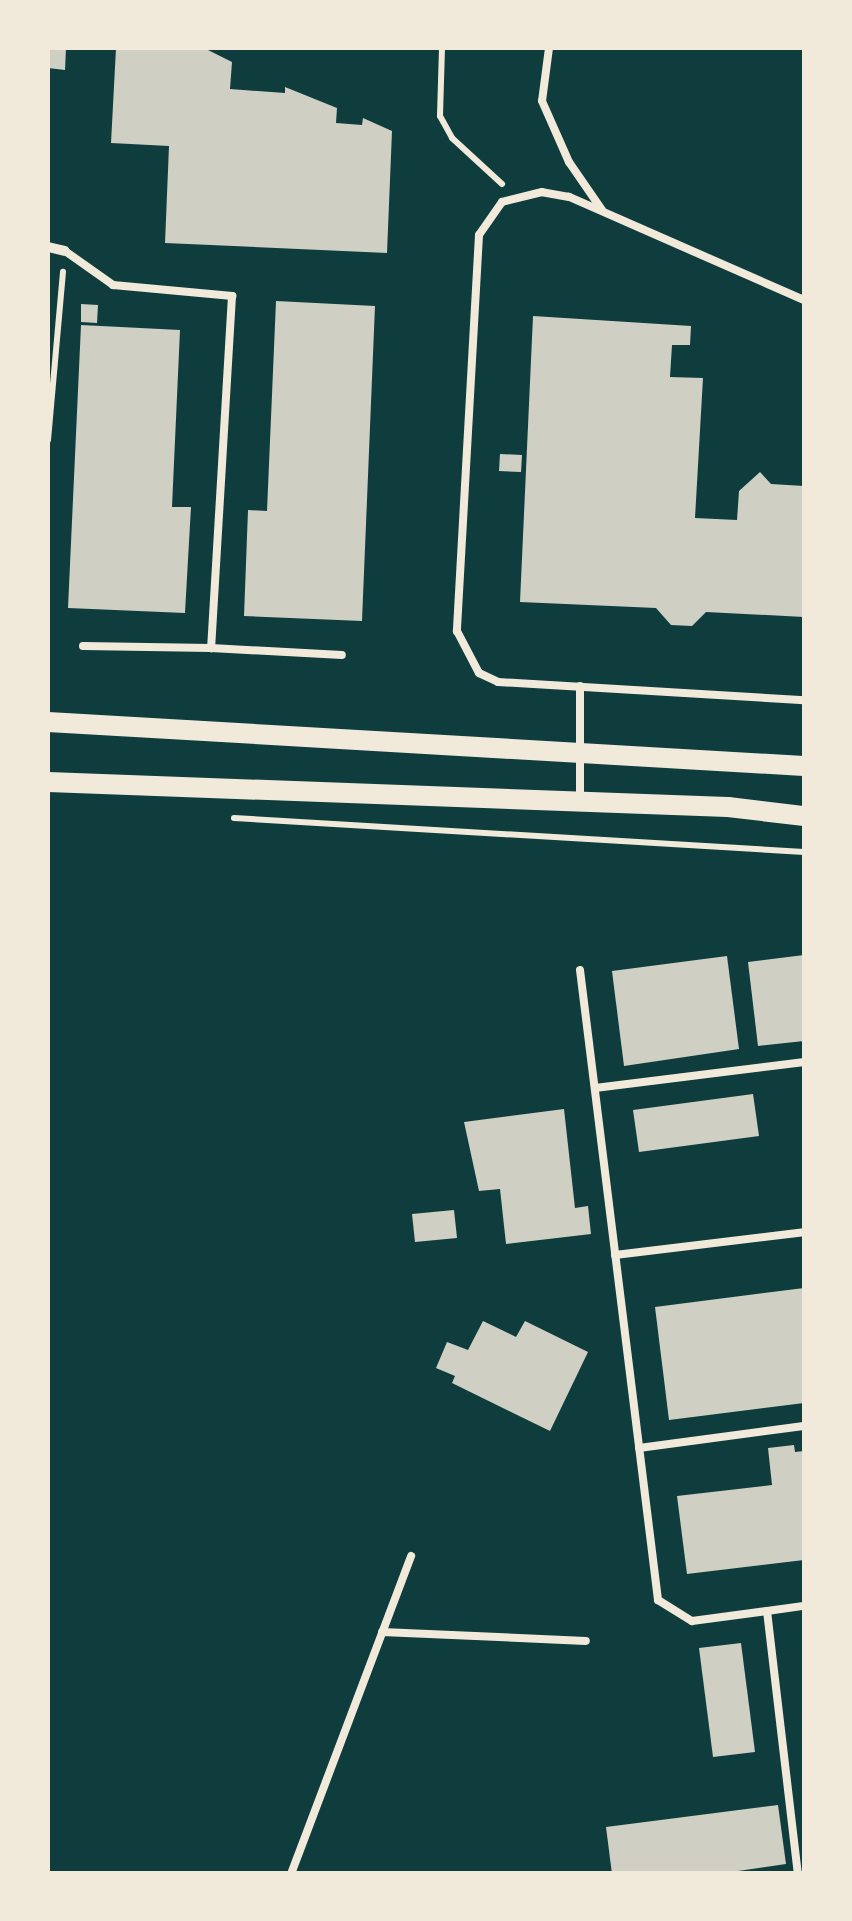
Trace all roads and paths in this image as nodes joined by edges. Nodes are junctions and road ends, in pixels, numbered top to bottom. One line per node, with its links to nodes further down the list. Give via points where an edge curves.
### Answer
1 (442, 48): 3 (path, via 440,116 452,138 497,176)
2 (549, 48): 4 (lane, via 542,100 569,162)
3 (511, 198): 4 (lane, via 542,192); 12 (lane, via 487,217 479,235 458,631 480,673 498,682)
4 (604, 214): 7 (lane)
5 (48, 248): 6 (street)
6 (65, 251): 8 (path); 10 (lane, via 113,284 232,296)
7 (804, 300)
8 (48, 440)
9 (83, 646): 10 (lane)
10 (211, 648): 11 (lane)
11 (342, 655)
12 (580, 686): 13 (lane); 15 (lane)
13 (804, 700)
14 (48, 722): 15 (main road)
15 (579, 750): 16 (main road); 18 (lane)
16 (804, 766)
17 (48, 782): 18 (main road)
18 (580, 802): 19 (main road)
19 (804, 816)
20 (224, 817): 21 (path)
21 (804, 852)
22 (580, 970): 24 (lane)
23 (804, 1062): 24 (lane)
24 (595, 1088): 26 (lane)
25 (804, 1232): 26 (lane)
26 (615, 1255): 28 (lane)
27 (804, 1426): 28 (lane)
28 (639, 1448): 31 (lane, via 658,1600 692,1621)
29 (411, 1556): 32 (lane)
30 (804, 1606): 31 (lane)
31 (767, 1612): 35 (lane)
32 (382, 1632): 33 (lane); 34 (lane)
33 (586, 1641)
34 (292, 1874)
35 (798, 1874)

